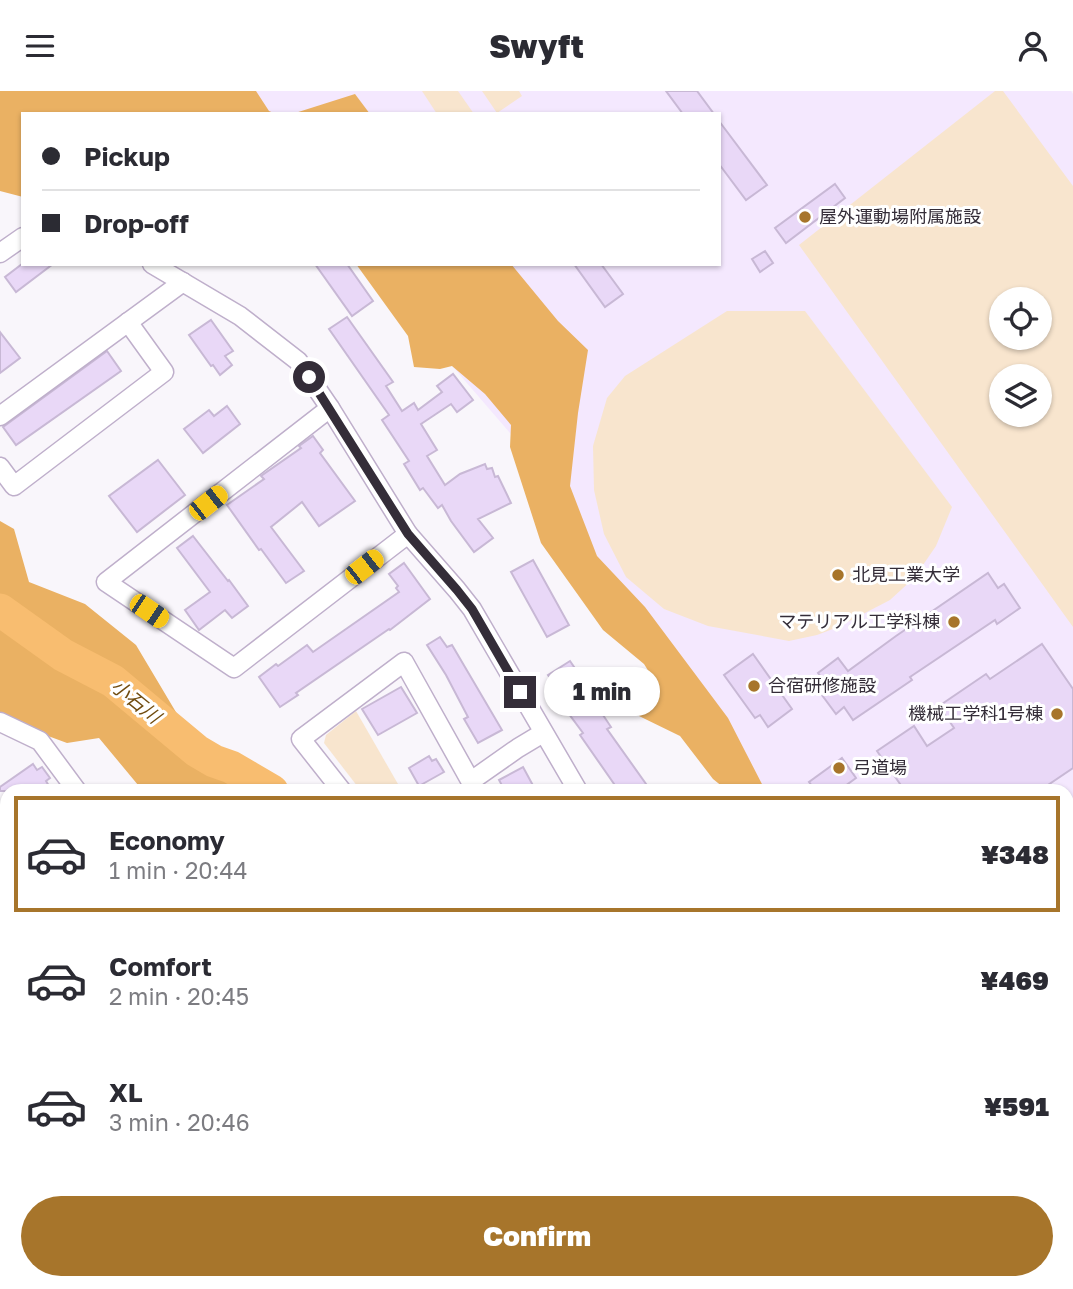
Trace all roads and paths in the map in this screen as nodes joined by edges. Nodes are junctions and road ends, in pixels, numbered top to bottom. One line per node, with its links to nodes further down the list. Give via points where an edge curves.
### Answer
1 (21, 238): 2 (street)
2 (0, 253)
3 (155, 266): 4 (street)
4 (183, 282): 5 (street); 6 (street, via 240,316 298,361)
5 (128, 322): 7 (street); 8 (street, via 164,372 14,486)
6 (330, 408): 9 (street); 9 (street, via 106,582 234,668)
7 (0, 416)
8 (0, 467)
9 (408, 534): 11 (street, via 472,609)
10 (0, 722): 12 (street, via 40,741)
11 (531, 740): 15 (street); 16 (street)
12 (71, 784)
13 (336, 784): 14 (street, via 301,739 404,662)
14 (472, 784)
15 (476, 784)
16 (572, 784)

